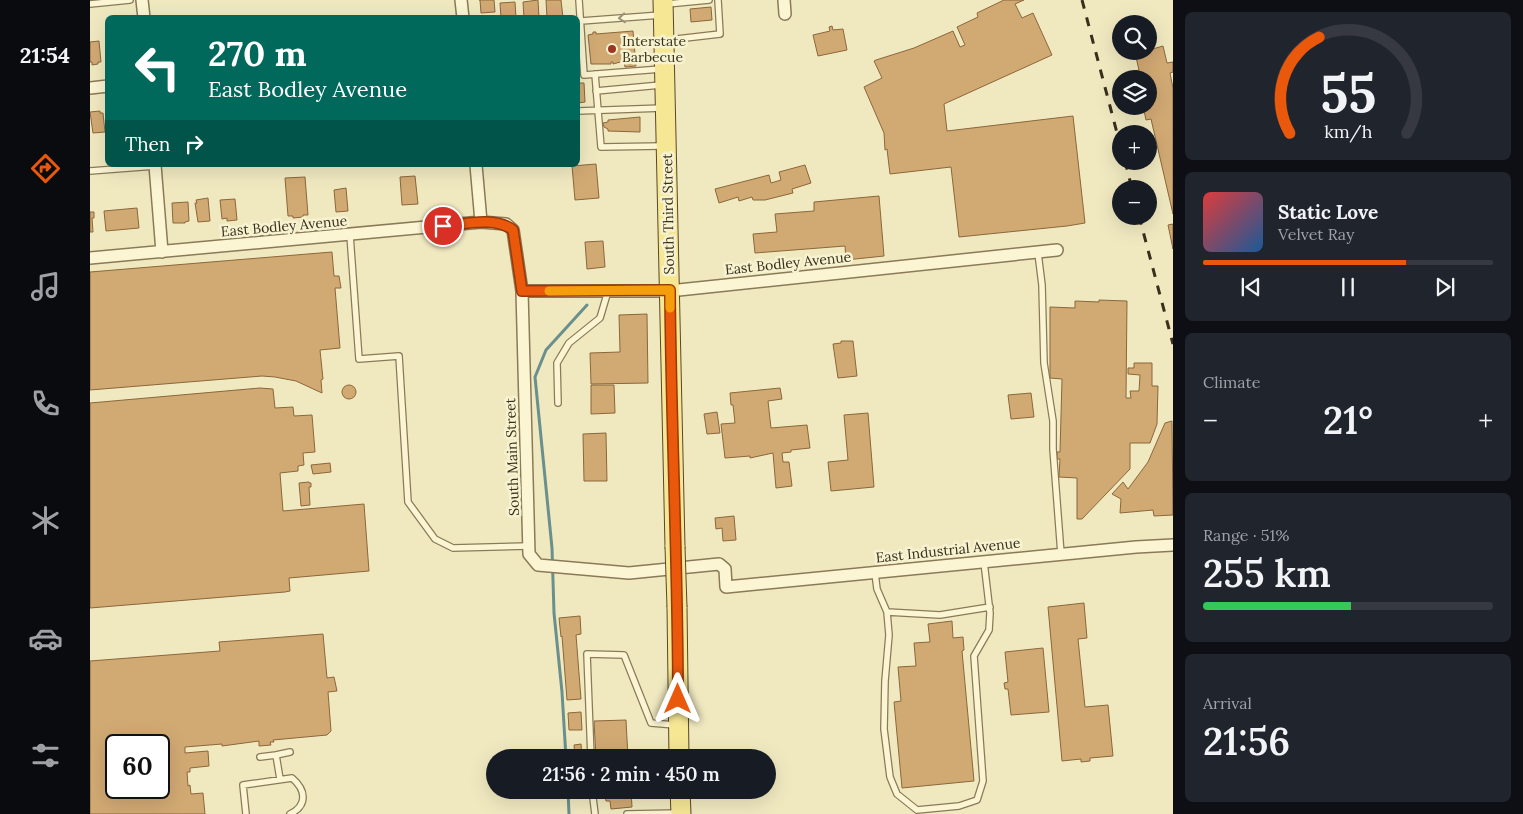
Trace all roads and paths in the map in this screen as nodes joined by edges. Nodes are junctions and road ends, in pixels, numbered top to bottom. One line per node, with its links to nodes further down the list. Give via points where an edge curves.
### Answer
1 (130, 0): 8 (lane)
2 (142, 0): 11 (street)
3 (461, 0): 12 (street)
4 (579, 0): 13 (lane)
5 (709, 0): 9 (lane)
6 (718, 0): 14 (lane, via 720,34)
7 (784, 0): 10 (street)
8 (90, 4)
9 (663, 7): 13 (lane, one-way to 13); 14 (main road, South Third Street)
10 (785, 14)
11 (144, 15)
12 (463, 15)
13 (581, 21): 16 (lane)
14 (663, 40): 17 (main road, South Third Street)
15 (595, 74): 16 (lane); 17 (lane); 20 (lane)
16 (581, 75)
17 (663, 76): 20 (lane); 21 (main road, South Third Street)
18 (105, 86): 19 (street)
19 (90, 88)
20 (596, 91): 22 (lane)
21 (665, 108): 22 (lane); 24 (main road, South Third Street)
22 (598, 110): 23 (lane); 24 (lane, via 601,147)
23 (580, 111)
24 (667, 146): 35 (main road, South Third Street)
25 (133, 167): 28 (lane)
26 (155, 167): 32 (street)
27 (476, 167): 29 (street)
28 (90, 171)
29 (481, 222): 30 (street, East Bodley Avenue); 36 (street, South Main Street, via 506,224 513,230)
30 (350, 235): 32 (street, East Bodley Avenue); 40 (lane, via 359,359 400,356 408,502 435,539 453,548)
31 (1057, 250): 33 (street, East Bodley Avenue)
32 (162, 252): 34 (street, East Bodley Avenue)
33 (1038, 253): 35 (street, East Bodley Avenue); 41 (lane)
34 (90, 258)
35 (670, 290): 37 (street, East Bodley Avenue); 46 (main road, South Third Street, bridge)
36 (522, 291): 37 (street, East Bodley Avenue); 40 (street, South Main Street)
37 (608, 291): 38 (lane, via 600,318 569,343 557,363)
38 (558, 403)
39 (1173, 545): 41 (street, East Industrial Avenue)
40 (529, 546): 43 (street, East Industrial Avenue, via 529,554 538,565 630,573 719,564 725,569 726,587)
41 (1061, 554): 42 (street, East Industrial Avenue)
42 (984, 562): 43 (street, East Industrial Avenue); 44 (lane)
43 (875, 572): 45 (lane, via 877,589)
44 (990, 607): 45 (lane, via 940,615); 45 (lane, via 989,630 974,656 983,781 978,800 959,806 917,810 897,794 890,777 884,729 889,634)
45 (887, 612)
46 (678, 726): 47 (lane, via 651,724 624,655 587,654); 48 (main road, South Third Street)
47 (591, 749)
48 (679, 749)
49 (290, 752): 50 (lane)
50 (276, 755): 51 (lane); 52 (lane)
51 (260, 757)
52 (280, 779): 56 (lane, via 242,784); 57 (lane, via 292,778 302,791 300,809)
53 (593, 799): 58 (lane)
54 (680, 799): 55 (main road)
55 (681, 813): 59 (lane)
56 (246, 814)
57 (290, 814)
58 (595, 814)
59 (627, 814)

